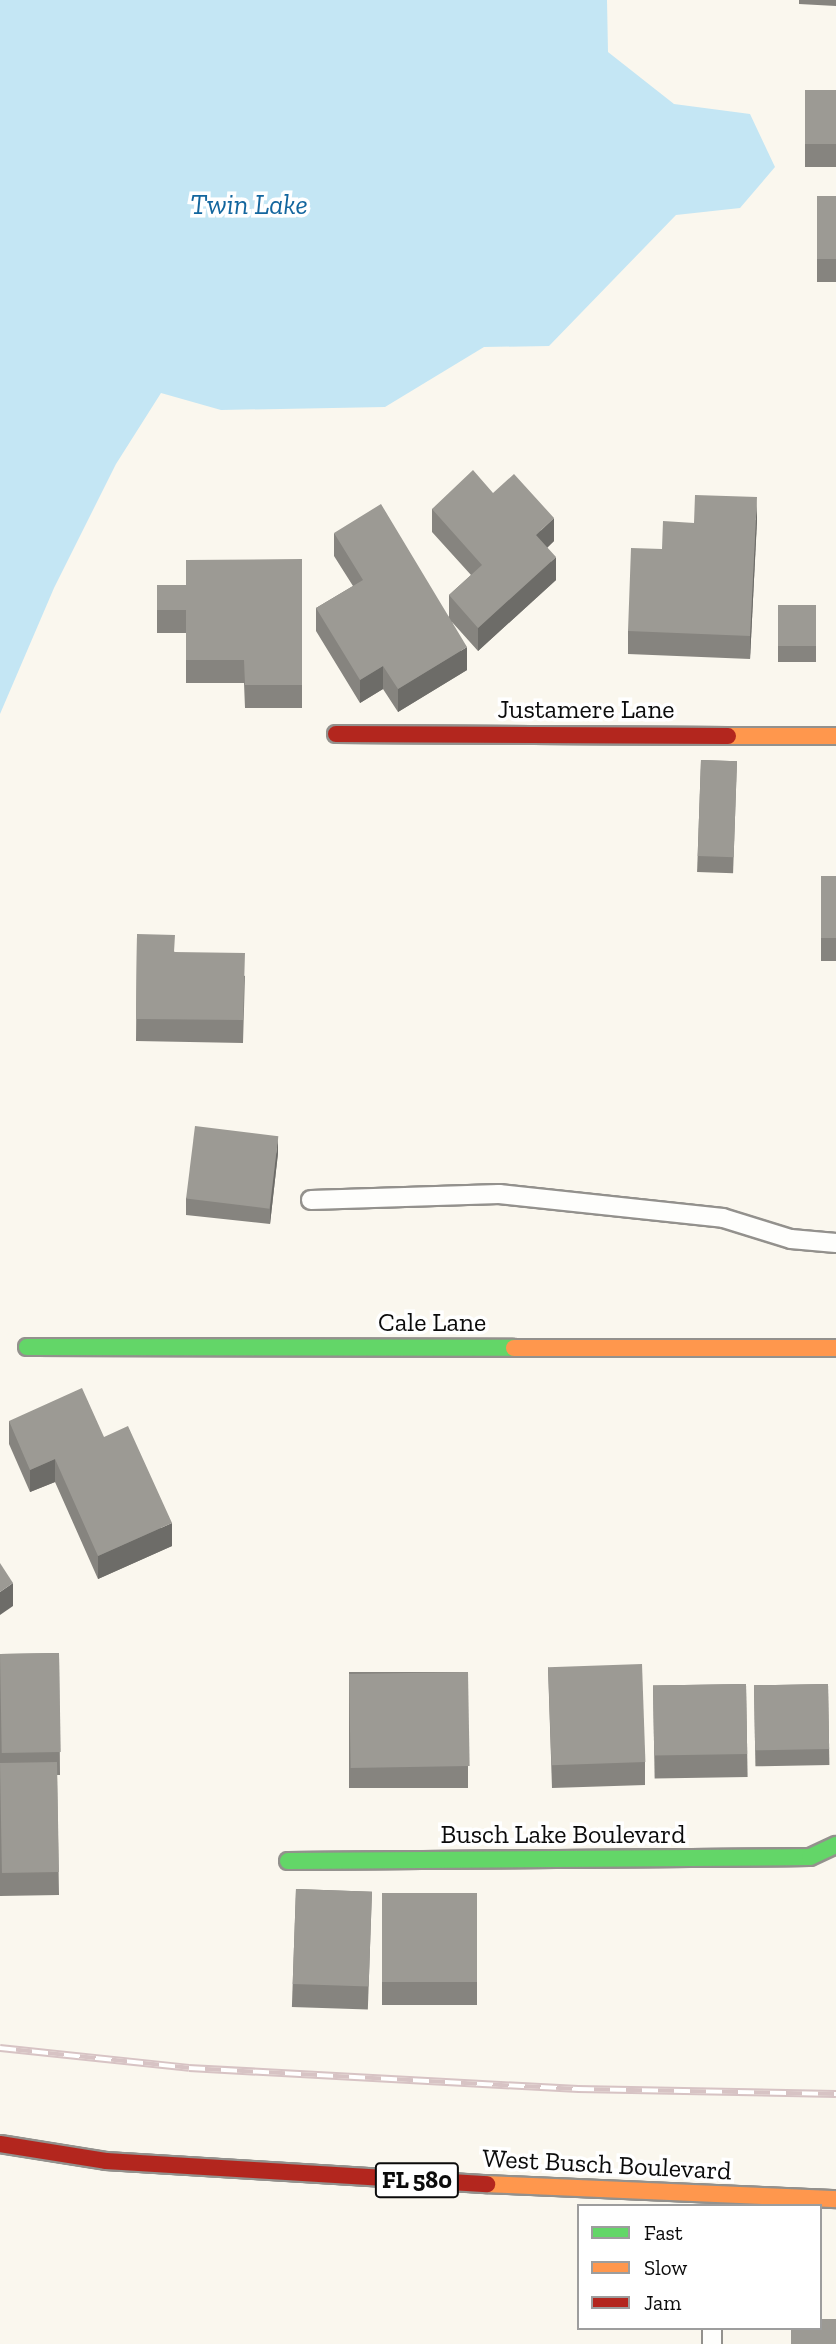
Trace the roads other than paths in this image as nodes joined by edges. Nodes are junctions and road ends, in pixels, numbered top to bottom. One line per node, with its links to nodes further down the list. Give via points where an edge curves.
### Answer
1 (336, 734): 2 (street, Justamere Lane)
2 (836, 736)
3 (311, 1200): 4 (lane, via 499,1194 723,1217 790,1239)
4 (836, 1242)
5 (27, 1347): 6 (street, Cale Lane)
6 (836, 1348)
7 (836, 1845): 8 (street, Busch Lake Boulevard, via 810,1857)
8 (288, 1861)
9 (0, 2144): 11 (street, West Busch Boulevard / FL 580, via 106,2161)
10 (836, 2199): 11 (street, West Busch Boulevard / FL 580)
11 (714, 2201)

